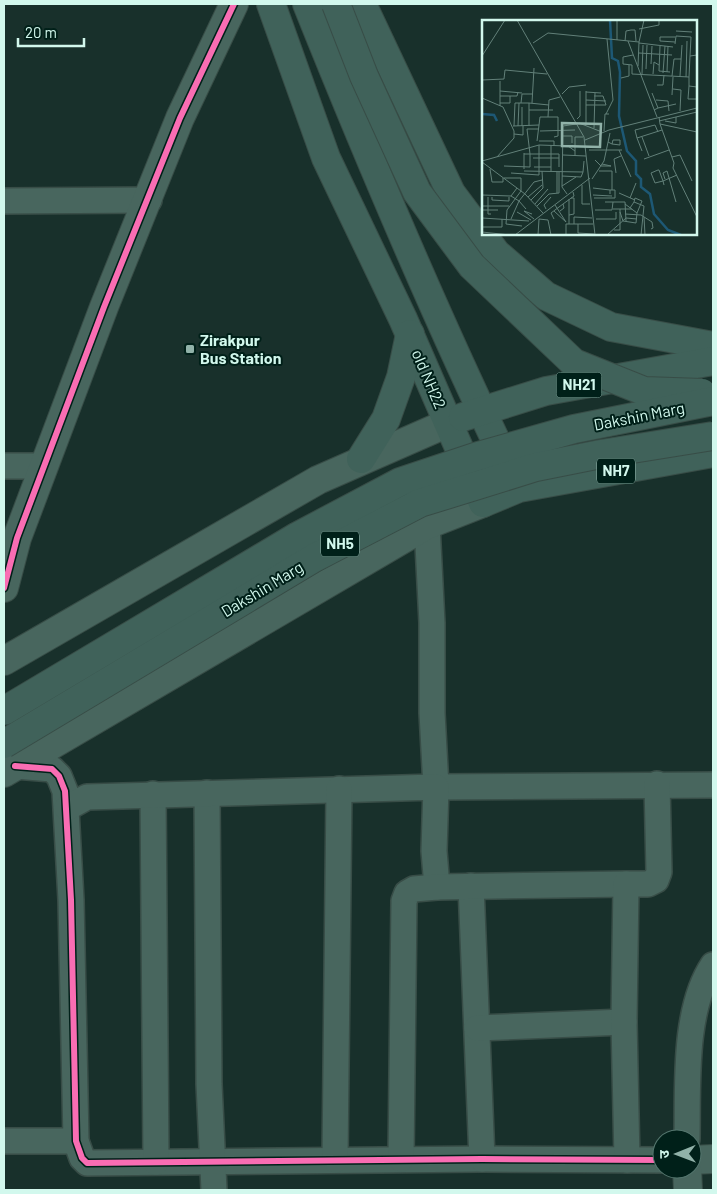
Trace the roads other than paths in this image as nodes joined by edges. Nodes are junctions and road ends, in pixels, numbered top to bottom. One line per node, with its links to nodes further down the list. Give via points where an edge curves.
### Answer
1 (234, 4): 6 (street, via 180,118)
2 (271, 4): 10 (highway, old NH22, via 326,158)
3 (307, 4): 15 (highway, via 358,130)
4 (336, 4): 13 (highway, bridge, via 364,76 417,192 472,266 574,363 644,391)
5 (362, 4): 8 (highway, via 451,193)
6 (149, 200): 7 (street); 21 (street)
7 (4, 201)
8 (482, 234)
9 (482, 235): 11 (highway, via 496,253 546,296 611,327)
10 (410, 334): 16 (highway, old NH22); 19 (highway, via 401,377 386,419)
11 (713, 346)
12 (713, 361): 15 (highway, NH21, via 546,391)
13 (713, 393)
14 (713, 401): 27 (highway, Dakshin Marg / NH5, bridge, via 574,429 475,456 400,482 298,536)
15 (481, 410): 16 (highway, NH21); 22 (highway)
16 (448, 424): 19 (street, NH21); 23 (highway, old NH22)
17 (713, 436): 28 (highway, Dakshin Marg / NH5, bridge, via 536,467 420,504 314,558)
18 (713, 453): 22 (highway, NH7)
19 (361, 460): 26 (street, via 318,480)
20 (4, 466): 21 (street)
21 (43, 466): 25 (street, via 17,538)
22 (519, 488): 23 (highway)
23 (483, 503): 24 (street, Dakshin Marg / NH5)
24 (427, 525): 28 (street, Dakshin Marg / NH5); 31 (street)
25 (4, 588)
26 (4, 661)
27 (4, 711)
28 (8, 761): 35 (street, via 52,769 59,776)
29 (657, 784): 30 (street); 31 (street); 36 (street, via 659,872 656,880 648,884)
30 (713, 785)
31 (436, 787): 32 (street); 38 (street, via 434,851)
32 (339, 789): 33 (street); 47 (street)
33 (207, 792): 34 (street); 51 (street, via 209,1084)
34 (153, 794): 35 (street, via 87,796); 50 (street)
35 (67, 808): 44 (street)
36 (626, 884): 37 (street); 40 (street)
37 (471, 886): 38 (street); 41 (street)
38 (437, 887): 45 (street, via 414,889 407,892 404,901)
39 (713, 965): 42 (street, via 705,976 695,1008 688,1076)
40 (624, 1022): 41 (street); 48 (street)
41 (477, 1028): 46 (street)
42 (687, 1129)
43 (4, 1141): 44 (street)
44 (76, 1141): 50 (street, via 87,1163)
45 (401, 1159): 46 (street); 47 (street)
46 (482, 1159): 48 (street)
47 (335, 1160): 51 (street)
48 (627, 1160): 49 (street)
49 (652, 1160)
50 (156, 1162): 51 (street)
51 (213, 1162): 52 (street)
52 (214, 1190)

